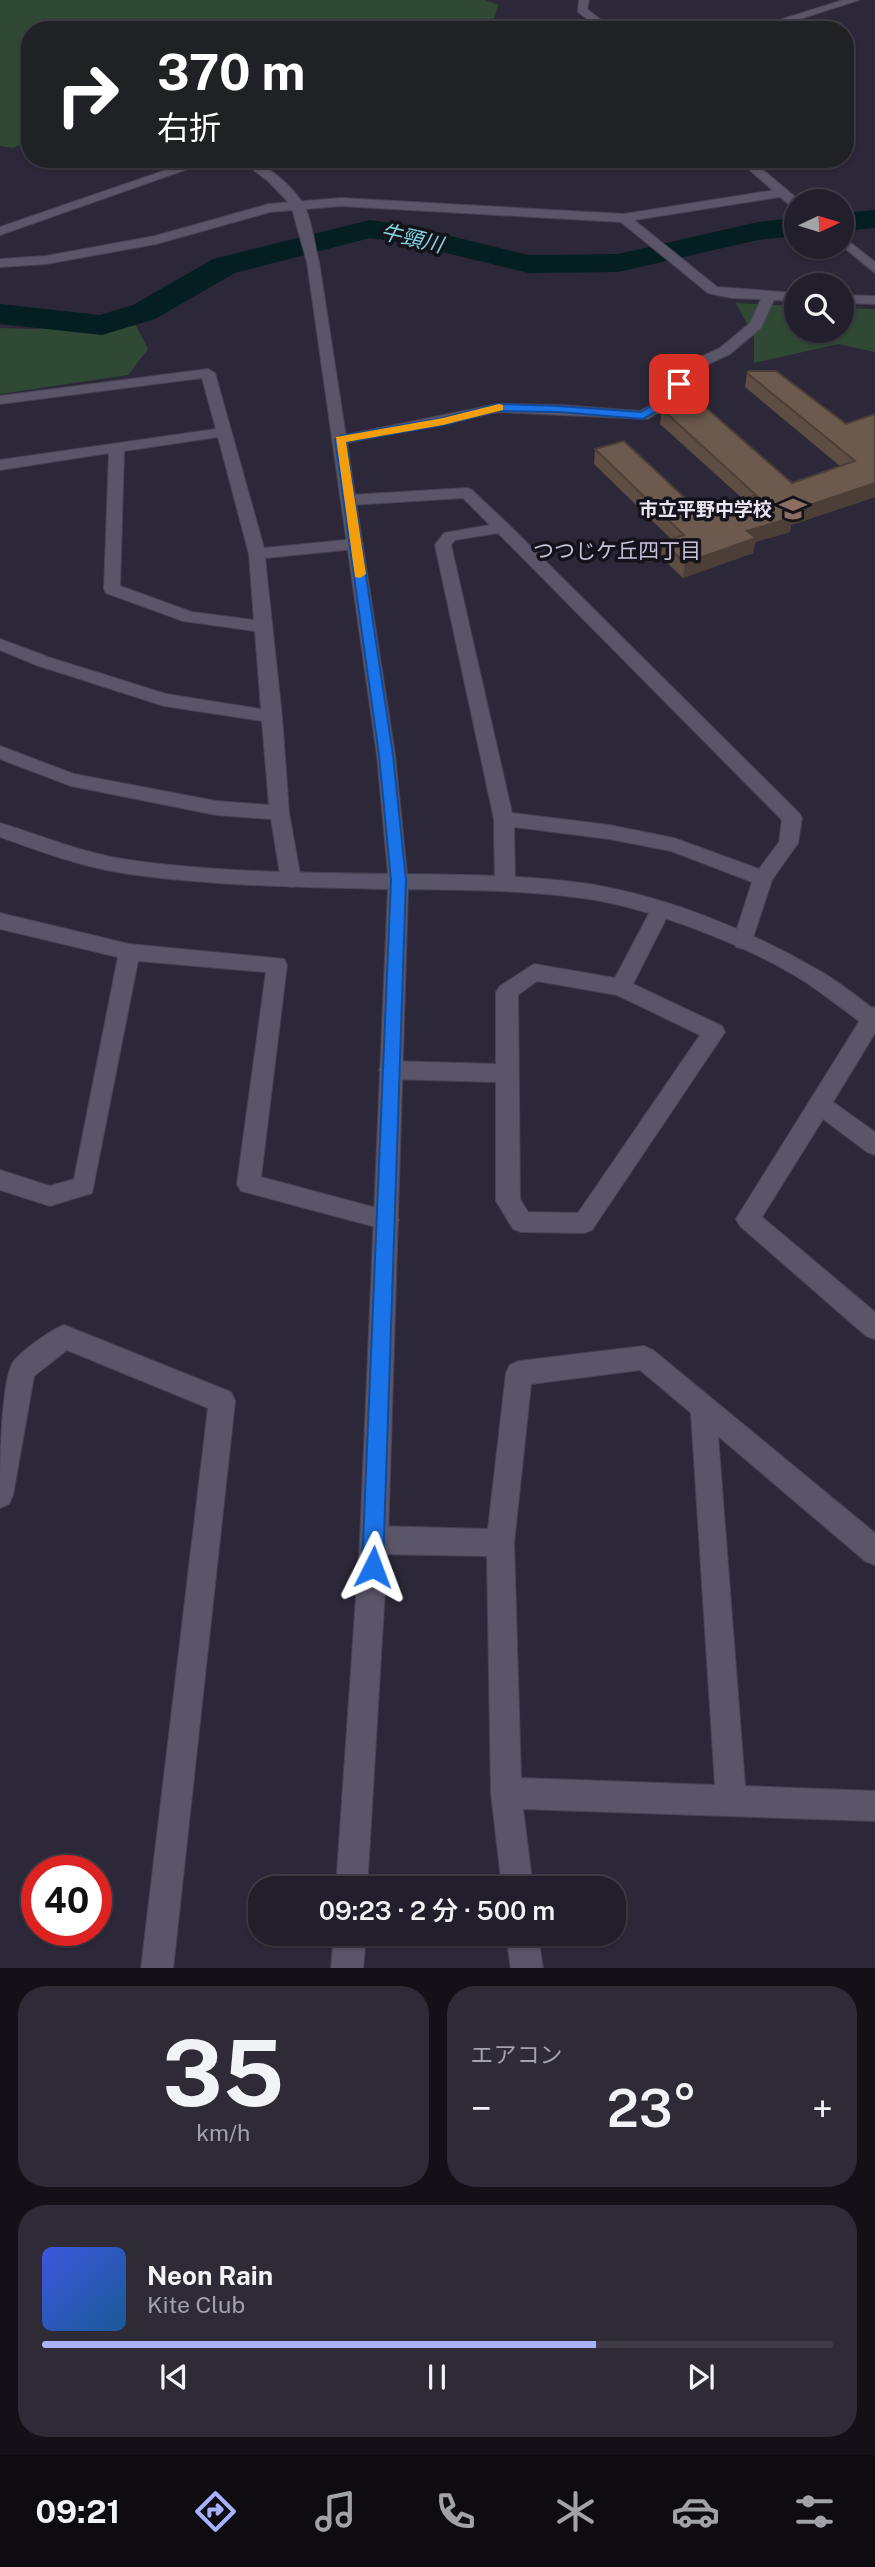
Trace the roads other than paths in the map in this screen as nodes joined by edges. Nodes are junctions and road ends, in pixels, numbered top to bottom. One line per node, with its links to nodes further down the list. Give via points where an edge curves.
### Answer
1 (584, 0): 3 (street, via 582,10)
2 (852, 0): 4 (street)
3 (597, 21)
4 (783, 21)
5 (184, 168): 11 (street)
6 (258, 168): 9 (street)
7 (753, 168): 8 (street)
8 (782, 193): 10 (street)
9 (297, 204): 10 (street, via 341,202); 13 (street, via 156,240 46,260); 21 (street, via 313,262)
10 (624, 218): 15 (street, via 713,290)
11 (0, 231)
12 (854, 251): 14 (street)
13 (0, 262)
14 (875, 269)
15 (769, 296): 16 (street); 21 (street, via 756,325 725,351 695,365 663,404 643,416 498,408)
16 (784, 297)
17 (854, 299): 18 (street)
18 (875, 300)
19 (0, 400): 20 (street, via 208,373)
20 (225, 432): 22 (street); 27 (street)
21 (340, 440): 24 (street)
22 (117, 448): 23 (street); 28 (street, via 112,589 189,617)
23 (0, 465)
24 (350, 499): 25 (street, via 467,493); 26 (street)
25 (503, 528): 33 (street, via 450,536 443,545); 35 (street, via 792,818 788,843)
26 (355, 544): 27 (street); 37 (street, via 386,755)
27 (257, 554): 28 (street)
28 (264, 627): 30 (street)
29 (0, 644): 30 (street, via 164,700)
30 (273, 717): 32 (street)
31 (0, 752): 32 (street, via 71,780 216,808)
32 (279, 813): 36 (street)
33 (504, 819): 35 (street, via 674,845); 38 (street)
34 (0, 830): 36 (street, via 53,849 128,866)
35 (763, 878): 41 (street)
36 (291, 880): 37 (street)
37 (398, 880): 38 (street); 45 (street)
38 (505, 883): 39 (street, via 590,892)
39 (661, 909): 41 (street); 43 (street)
40 (0, 921): 42 (street)
41 (743, 941): 44 (street, via 812,976)
42 (129, 952): 49 (street, via 84,1186 50,1196); 50 (street, via 277,965 249,1184)
43 (621, 986): 46 (street, via 534,972 525,978 507,992); 46 (street, via 714,1032 584,1223 521,1222 508,1201)
44 (874, 1018): 47 (street)
45 (390, 1070): 46 (street); 50 (street)
46 (507, 1073)
47 (821, 1105): 48 (street); 51 (street, via 748,1220)
48 (875, 1145)
49 (0, 1180)
50 (387, 1220): 54 (street)
51 (875, 1328)
52 (703, 1406): 55 (street, via 644,1358 519,1373); 56 (street); 58 (street)
53 (0, 1495): 64 (street, via 23,1370 64,1337 222,1401)
54 (374, 1540): 55 (street); 60 (street)
55 (500, 1543): 57 (street)
56 (875, 1551)
57 (506, 1793): 58 (street); 61 (street)
58 (731, 1800): 59 (street)
59 (875, 1805)
60 (353, 1876)
61 (516, 1876)
62 (349, 1946): 65 (street)
63 (524, 1946): 66 (street)
64 (157, 1968)
65 (347, 1968)
66 (527, 1968)

